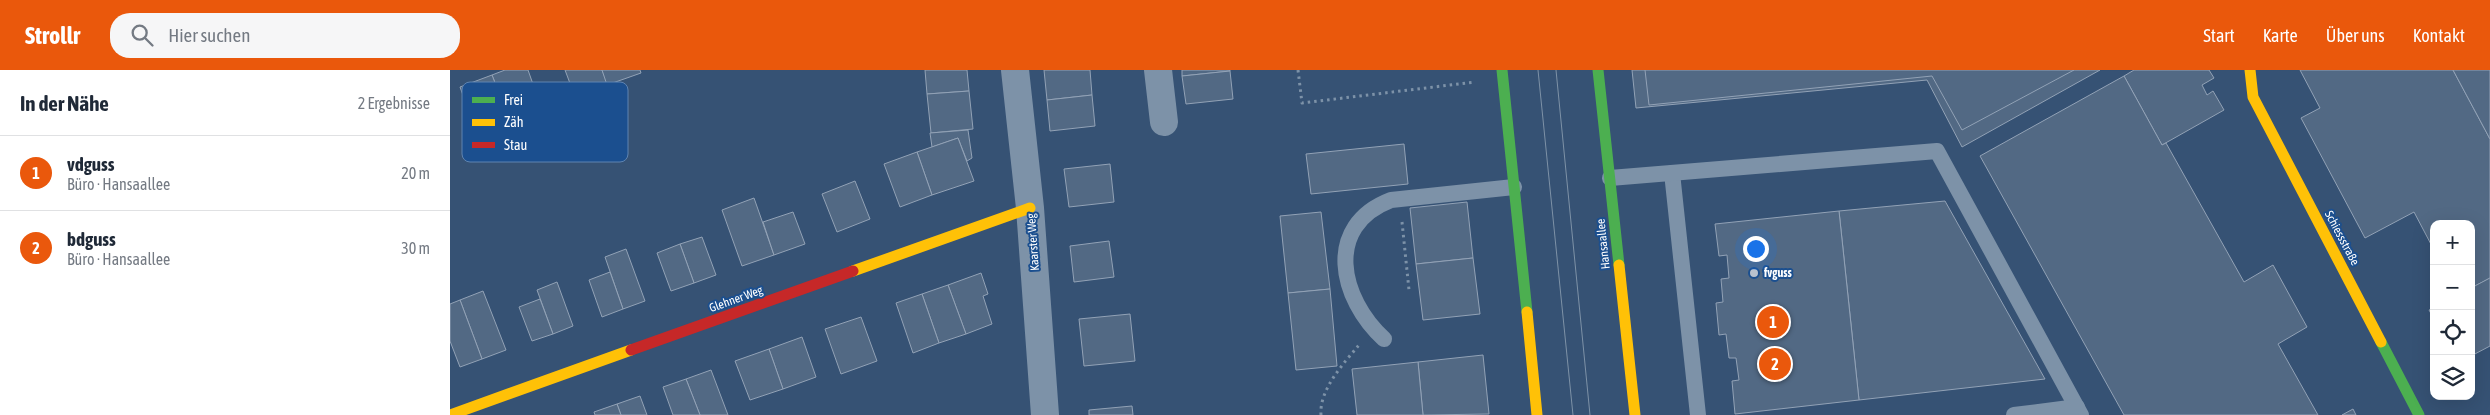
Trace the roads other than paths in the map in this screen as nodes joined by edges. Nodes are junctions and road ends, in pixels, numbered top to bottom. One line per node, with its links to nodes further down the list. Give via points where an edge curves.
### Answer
1 (1015, 70): 10 (street, Kaarster Weg)
2 (1158, 70): 6 (street)
3 (1598, 70): 8 (street, Hansaallee)
4 (2250, 70): 19 (street, Schiessstraße, via 2253,97)
5 (1503, 74): 9 (street)
6 (1164, 122)
7 (1672, 173): 8 (lane); 12 (lane, via 1937,151); 17 (lane)
8 (1610, 178): 16 (street, Hansaallee)
9 (1514, 187): 11 (lane, via 1400,199 1377,206 1362,217 1353,228 1345,254 1349,288); 15 (street)
10 (1030, 208): 13 (street, Glehner Weg); 14 (street, Kaarster Weg)
11 (1379, 334)
12 (2079, 411): 18 (lane)
13 (450, 415)
14 (1045, 415)
15 (1536, 415)
16 (1635, 415)
17 (1698, 415)
18 (2014, 415)
19 (2419, 415)

